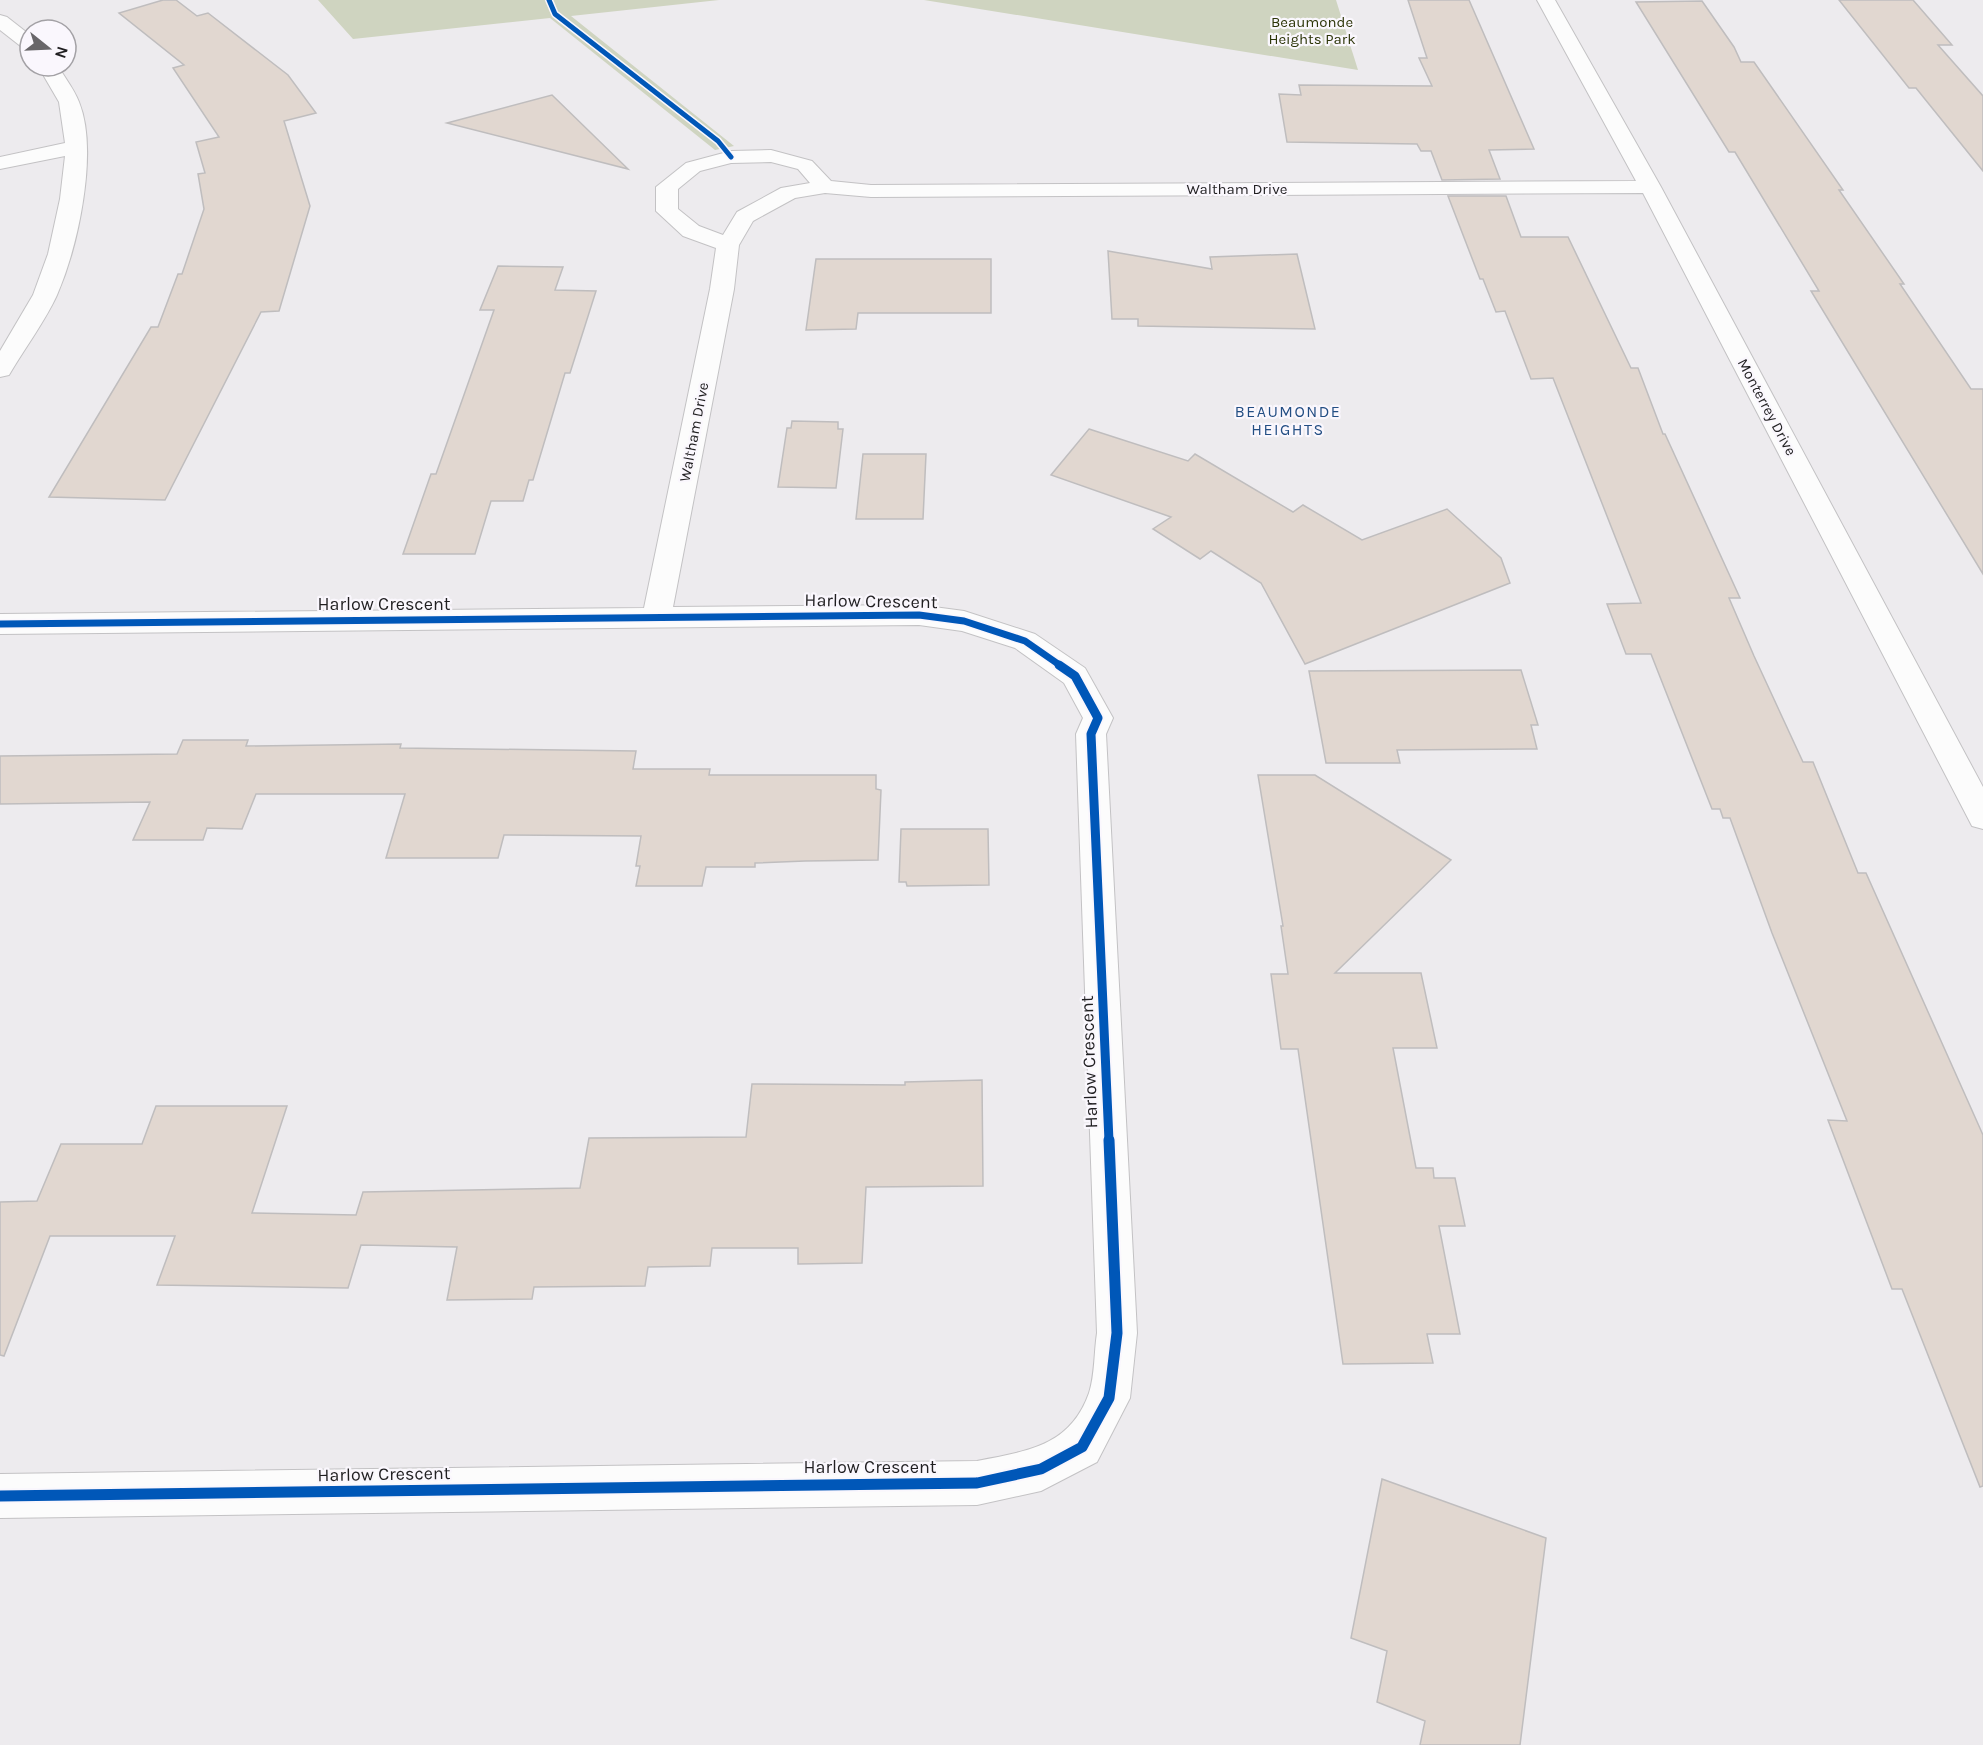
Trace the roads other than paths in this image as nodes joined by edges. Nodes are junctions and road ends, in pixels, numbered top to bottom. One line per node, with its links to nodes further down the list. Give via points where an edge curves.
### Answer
1 (1546, 0): 8 (street, Monterrey Drive)
2 (0, 21): 3 (street)
3 (18, 35)
4 (55, 78): 5 (street, via 69,103)
5 (76, 147): 6 (street); 10 (street, via 66,227 46,294)
6 (0, 163)
7 (825, 187): 8 (street, Waltham Drive, via 883,191); 9 (street, Waltham Drive, via 789,193 745,217); 9 (street, via 805,165 771,156 731,157 693,167 667,188 667,211 691,231)
8 (1650, 187): 13 (street, Monterrey Drive)
9 (728, 245): 11 (street, Waltham Drive)
10 (0, 370)
11 (656, 619): 12 (street, Harlow Crescent); 14 (street, Harlow Crescent, via 919,615 964,621 1025,641 1074,676 1098,718 1091,734 1117,1333 1109,1398 1082,1448 1041,1469 977,1483)
12 (0, 624)
13 (1983, 817)
14 (0, 1496)

